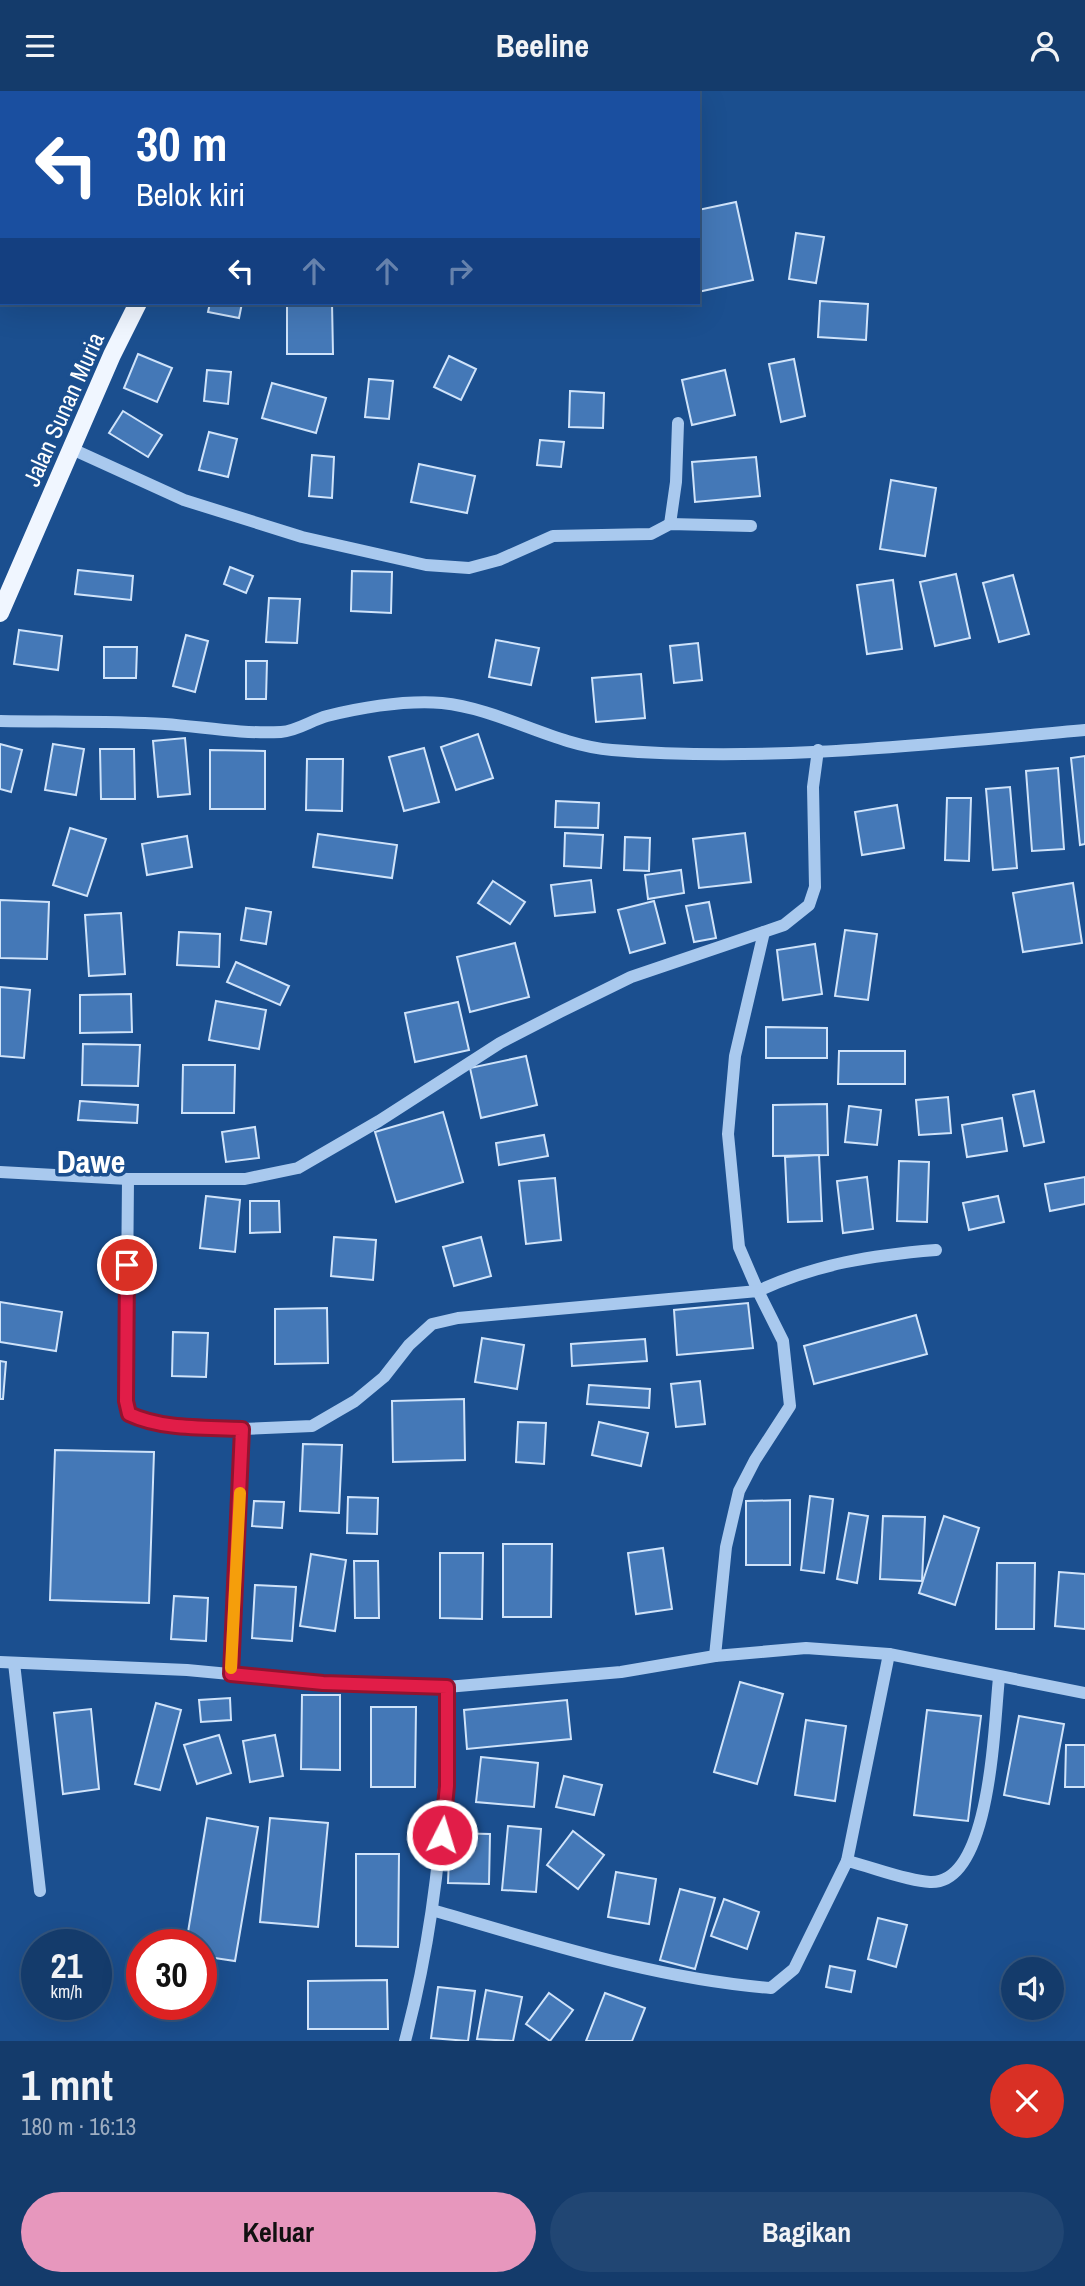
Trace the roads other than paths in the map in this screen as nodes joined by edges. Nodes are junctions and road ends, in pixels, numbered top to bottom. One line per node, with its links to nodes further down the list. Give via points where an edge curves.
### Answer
1 (137, 305): 3 (main road, Jalan Sunan Muria)
2 (678, 423): 4 (street)
3 (72, 449): 4 (street, via 184,500 302,537 426,565 469,568 553,536 651,534); 6 (main road, Jalan Sunan Muria)
4 (670, 524): 5 (street)
5 (751, 526)
6 (0, 613)
7 (0, 721): 9 (street, via 285,732 382,704 442,703 608,750 706,754)
8 (1085, 730): 9 (street)
9 (818, 750): 10 (street, via 813,787 815,887 798,916)
10 (764, 932): 12 (street, via 631,978 560,1012 298,1168 245,1179); 14 (street, via 735,1056 728,1134 739,1247)
11 (0, 1172): 12 (street)
12 (128, 1178): 15 (street, via 129,1414 181,1426)
13 (936, 1250): 14 (street, via 867,1256 793,1275)
14 (758, 1291): 15 (street, via 432,1324 365,1393 312,1426); 17 (street, via 783,1341 790,1406 739,1491 726,1547)
15 (242, 1429): 20 (street)
16 (889, 1654): 17 (street, via 806,1648); 21 (street); 24 (street)
17 (715, 1656): 22 (street, via 621,1672)
18 (0, 1662): 19 (street)
19 (14, 1663): 20 (street); 25 (street)
20 (231, 1674): 22 (street)
21 (999, 1678): 23 (street); 24 (street, via 978,1836 961,1864 948,1877 931,1882)
22 (447, 1687): 26 (street, via 447,1786)
23 (1085, 1693)
24 (847, 1861): 26 (street, via 794,1969 771,1988 700,1981)
25 (40, 1891)
26 (432, 1910): 27 (street)
27 (405, 2041)

